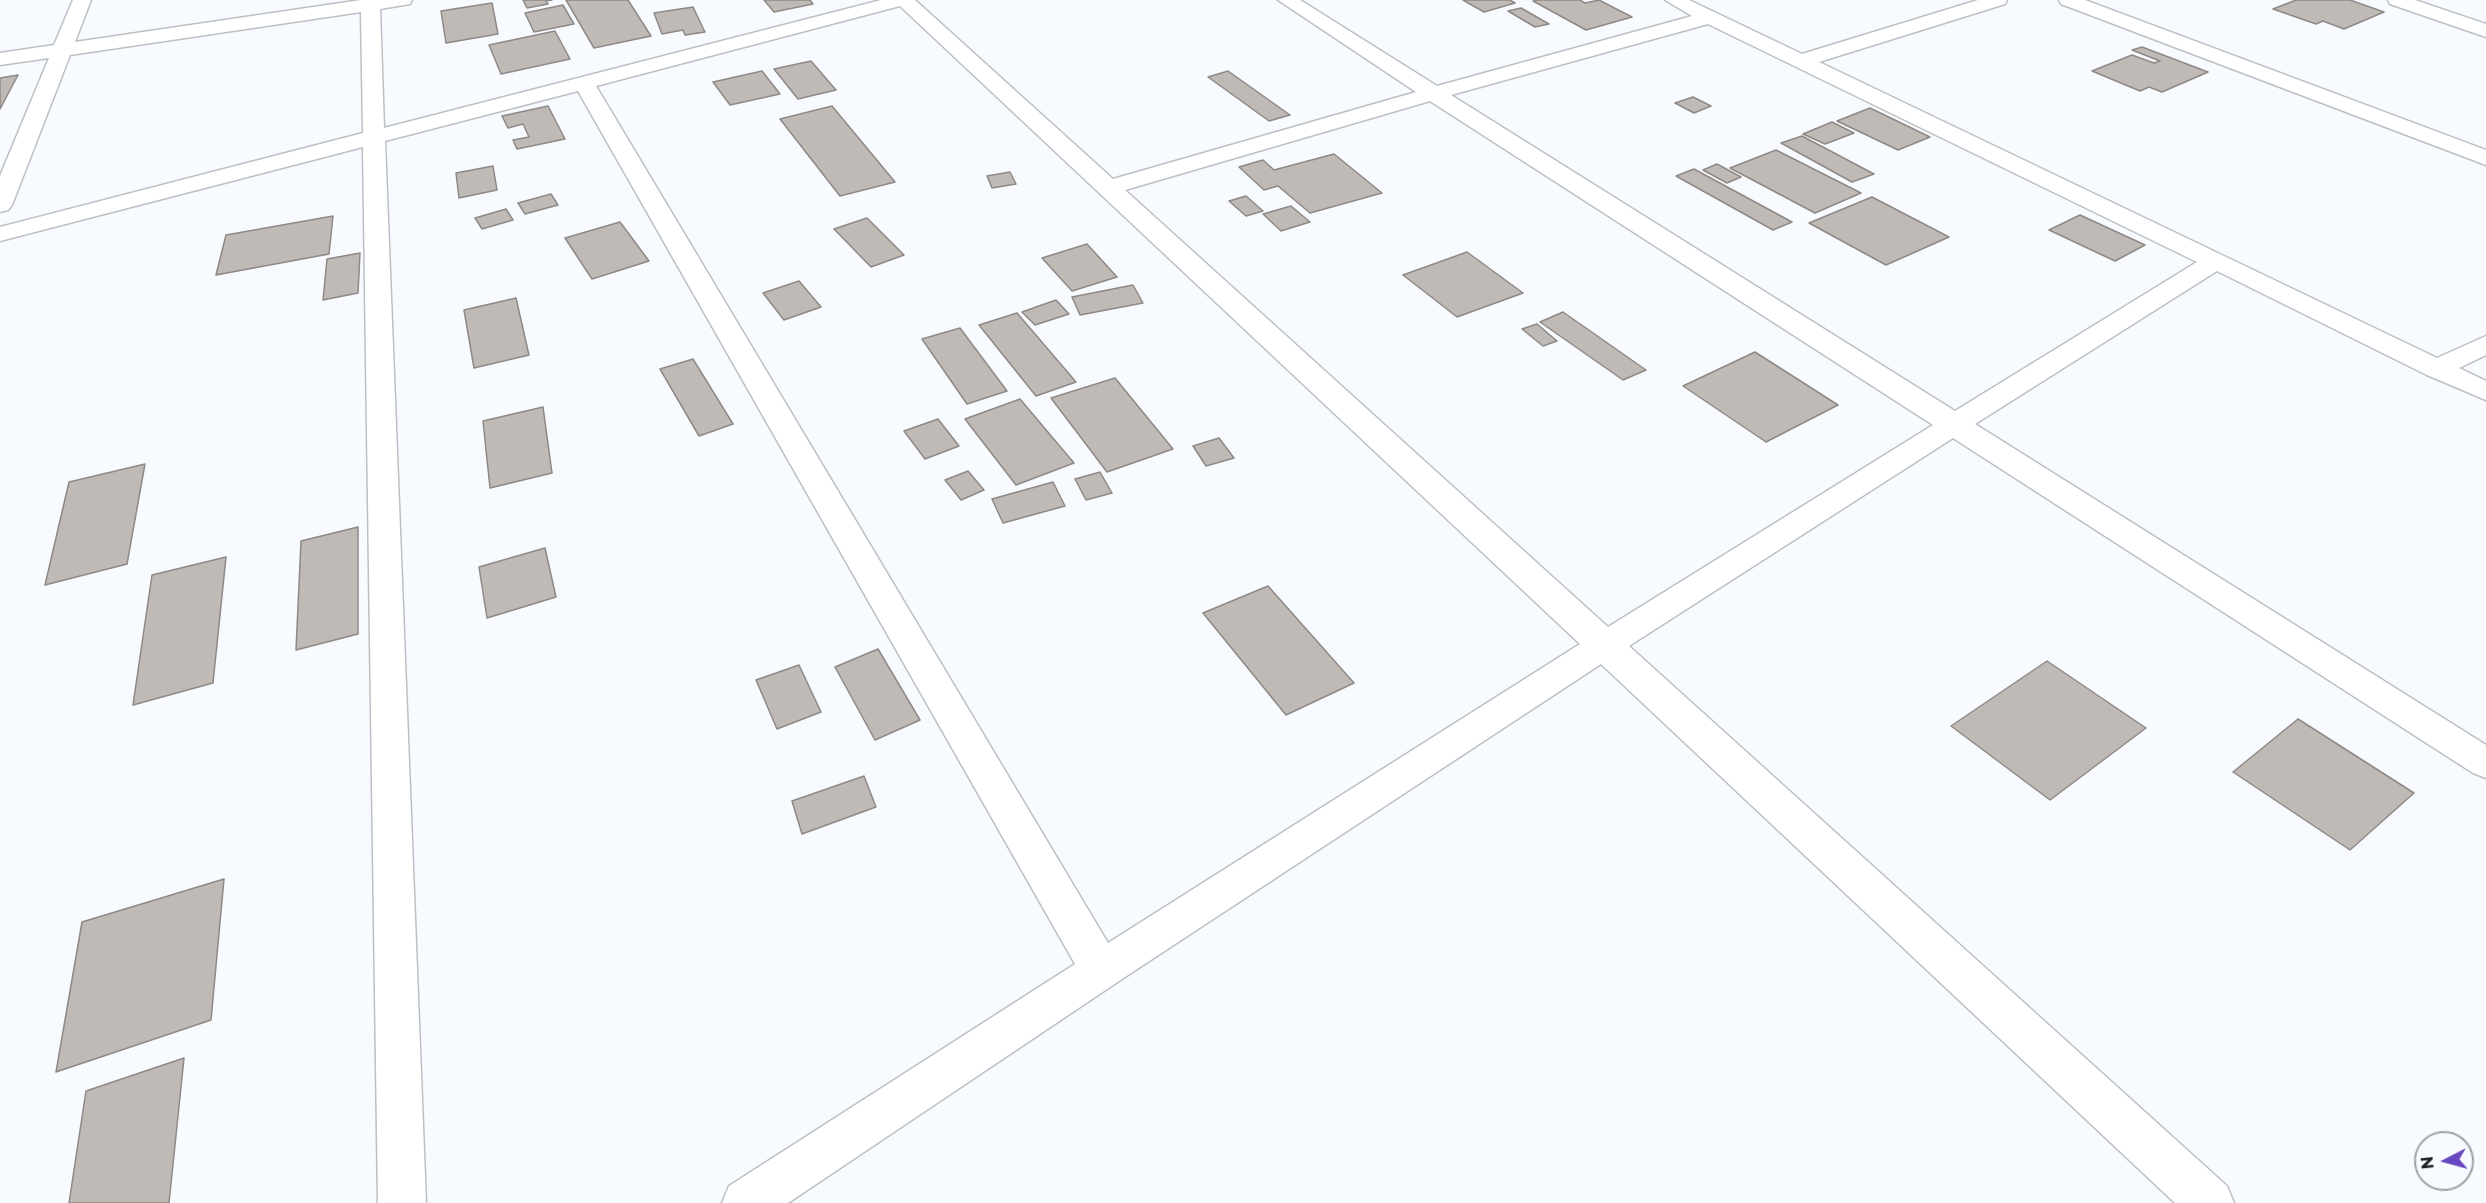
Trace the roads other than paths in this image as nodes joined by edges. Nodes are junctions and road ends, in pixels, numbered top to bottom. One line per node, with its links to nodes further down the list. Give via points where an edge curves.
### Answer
1 (82, 0): 12 (street)
2 (403, 0): 9 (street)
3 (904, 0): 15 (street); 19 (street)
4 (1287, 0): 16 (street)
5 (1674, 0): 10 (street)
6 (1998, 0): 14 (street)
7 (2068, 0): 18 (street)
8 (2397, 0): 11 (street)
9 (370, 3): 12 (street); 17 (street)
10 (1710, 17): 14 (street); 16 (street)
11 (2486, 31)
12 (63, 50): 13 (street); 20 (street)
13 (0, 59)
14 (1801, 61): 22 (street)
15 (584, 83): 17 (street); 29 (street)
16 (1434, 93): 19 (street); 26 (street)
17 (374, 135): 21 (street); 30 (street)
18 (2486, 158)
19 (1108, 188): 27 (street)
20 (0, 204)
21 (0, 234)
22 (2216, 261): 24 (street); 26 (street)
23 (2486, 344): 24 (street)
24 (2437, 369): 25 (street)
25 (2486, 392)
26 (1953, 424): 27 (street); 28 (street)
27 (1605, 646): 29 (street); 32 (street)
28 (2486, 763)
29 (1101, 968): 31 (street)
30 (402, 1203)
31 (746, 1203)
32 (2210, 1203)

